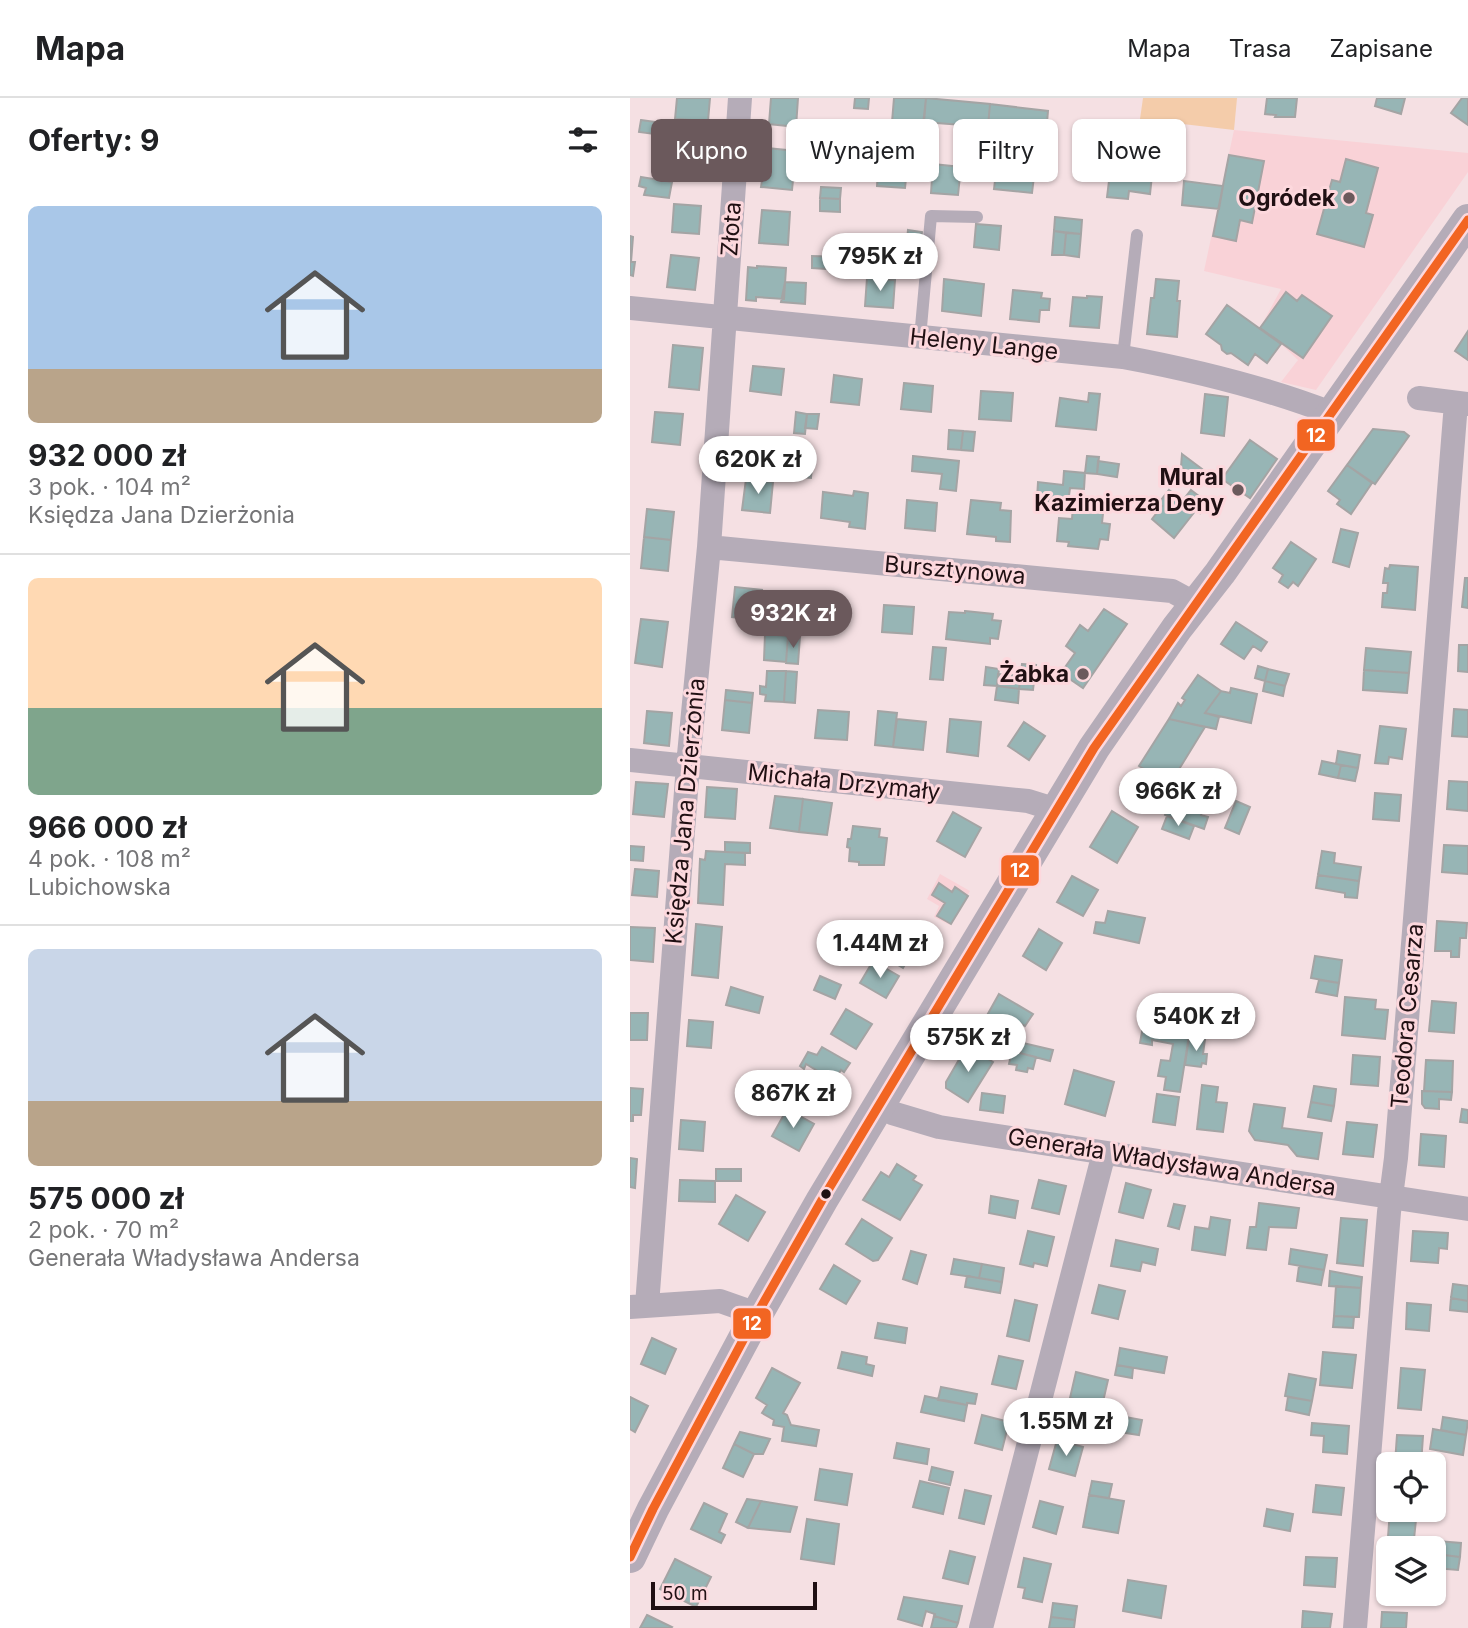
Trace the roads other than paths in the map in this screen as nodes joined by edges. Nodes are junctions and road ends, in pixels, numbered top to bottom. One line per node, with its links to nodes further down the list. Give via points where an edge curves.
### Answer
1 (740, 98): 6 (street, Złota)
2 (976, 217): 7 (lane, via 931,216)
3 (1468, 220): 11 (street)
4 (1137, 235): 8 (lane)
5 (630, 308): 6 (street, Heleny Lange)
6 (725, 318): 7 (street, Heleny Lange); 12 (street, Księdza Jana Dzierżonia)
7 (920, 338): 8 (street, Heleny Lange)
8 (1123, 358): 11 (street, Heleny Lange, via 1288,396)
9 (1419, 398): 10 (street)
10 (1462, 404): 19 (street, Teodora Cesarza)
11 (1331, 413): 13 (street)
12 (709, 547): 13 (street, Bursztynowa, via 1172,591); 15 (street, Księdza Jana Dzierżonia)
13 (1196, 604): 16 (street, via 1094,748)
14 (630, 760): 15 (street, Michała Drzymały)
15 (688, 765): 16 (street, Michała Drzymały, via 1028,801); 21 (street, Księdza Jana Dzierżonia)
16 (1057, 810): 17 (street)
17 (880, 1104): 18 (street, Generała Władysława Andersa, via 939,1127); 22 (street)
18 (1104, 1153): 19 (street, Generała Władysława Andersa); 24 (street)
19 (1392, 1196): 20 (street, Generała Władysława Andersa); 25 (street, Teodora Cesarza)
20 (1468, 1209)
21 (639, 1306): 22 (street, via 720,1301)
22 (757, 1314): 23 (street)
23 (630, 1557)
24 (981, 1628)
25 (1355, 1628)

